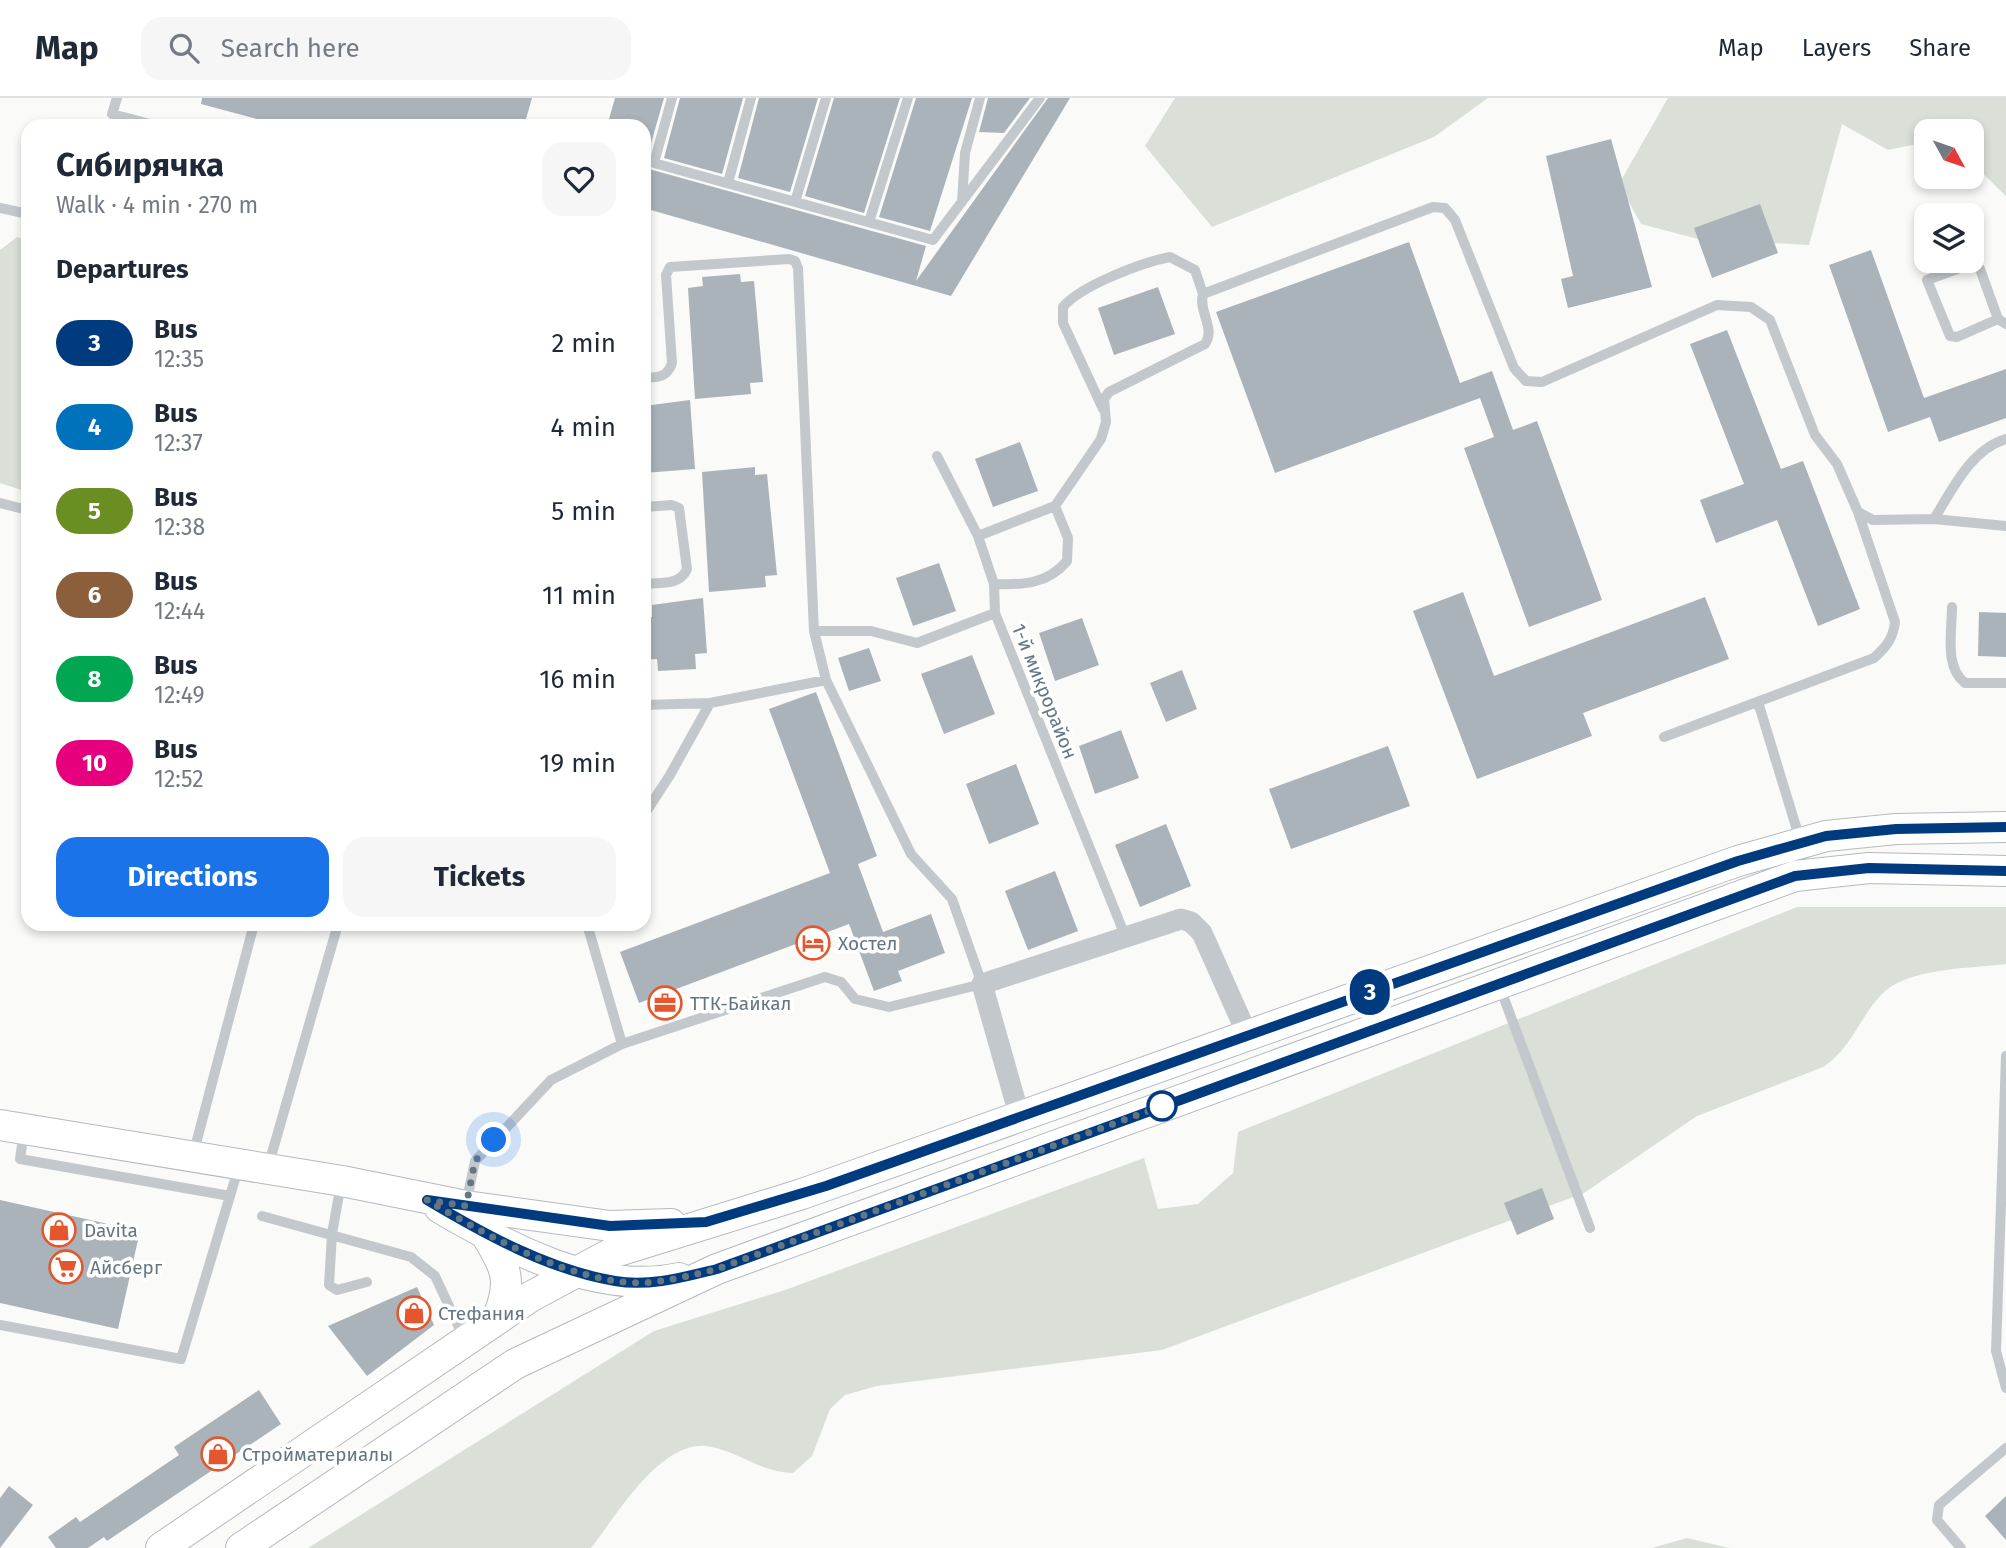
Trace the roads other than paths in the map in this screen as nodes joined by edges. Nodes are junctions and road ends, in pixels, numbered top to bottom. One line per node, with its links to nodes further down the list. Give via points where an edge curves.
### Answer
1 (117, 98): 8 (lane, via 112,114)
2 (672, 98): 9 (lane, via 654,163)
3 (751, 98): 9 (lane)
4 (826, 98): 10 (lane)
5 (908, 98): 14 (lane)
6 (980, 98): 11 (lane, via 965,153)
7 (1040, 98): 11 (lane)
8 (131, 119)
9 (727, 183): 10 (lane)
10 (795, 202): 14 (lane)
11 (961, 202): 14 (lane, via 933,240)
12 (0, 208): 13 (lane)
13 (21, 212)
14 (869, 222)
15 (1203, 294): 18 (lane, via 1200,304 1209,331 1205,344 1109,392); 18 (lane, via 1195,270 1170,257 1070,298 1063,307 1063,323); 25 (lane, via 1433,207 1445,208 1455,220 1514,369 1526,381 1542,382 1717,305 1751,307 1762,312 1775,329 1815,435 1837,464)
16 (2002, 322): 16 (lane, via 1976,265 1927,280 1950,336)
17 (651, 378): 33 (lane, via 662,377 672,363 666,275 670,267 795,261)
18 (1103, 409): 23 (lane, via 1106,422 1101,439)
19 (2006, 439): 26 (lane, via 1963,471)
20 (937, 456): 28 (lane, 1-й микрорайон)
21 (0, 503): 24 (lane)
22 (651, 506): 29 (lane, via 679,508 687,569 677,581)
23 (1055, 506): 28 (lane); 30 (lane, via 1068,538 1067,561 1049,578 1024,585)
24 (21, 508)
25 (1858, 512): 26 (lane, via 1873,520); 36 (lane, via 1895,622 1894,633 1874,658)
26 (1934, 519): 27 (lane)
27 (2006, 526)
28 (978, 536): 30 (lane, 1-й микрорайон)
29 (651, 583)
30 (994, 584): 32 (lane, 1-й микрорайон)
31 (1952, 607): 35 (lane, via 1951,667 1957,677 1965,683)
32 (995, 613): 33 (lane, via 917,643 871,631); 47 (lane, 1-й микрорайон)
33 (814, 631): 34 (lane)
34 (826, 680): 37 (lane); 49 (lane, via 911,854 952,899)
35 (2006, 683)
36 (1758, 702): 39 (lane); 42 (lane)
37 (710, 703): 38 (lane); 40 (lane)
38 (651, 705)
39 (1664, 737)
40 (651, 804)
41 (2006, 827): 42 (main road, via 1896,829 1826,836)
42 (1801, 844): 50 (main road, via 1738,861)
43 (2006, 871): 48 (main road, via 1869,868 1795,876)
44 (252, 931): 55 (lane)
45 (336, 931): 56 (lane)
46 (589, 931): 51 (lane)
47 (1126, 938): 49 (street); 50 (street, via 1181,919 1191,922 1202,933)
48 (1499, 983): 63 (lane); 66 (main road)
49 (982, 985): 51 (lane, via 889,1007 855,999 841,982 825,977); 53 (street)
50 (1248, 1036): 53 (main road)
51 (622, 1044): 60 (lane, via 551,1080 475,1161)
52 (2006, 1056): 72 (lane, via 1996,1351)
53 (1020, 1118): 62 (main road, via 802,1194)
54 (12, 1126): 55 (main road); 58 (lane, via 20,1159)
55 (193, 1155): 56 (main road)
56 (254, 1166): 57 (main road); 58 (lane)
57 (342, 1181): 59 (main road); 64 (lane)
58 (230, 1196): 70 (lane, via 181,1359)
59 (427, 1200): 60 (main road); 65 (main road)
60 (466, 1206): 62 (main road, via 610,1226)
61 (262, 1216): 64 (lane)
62 (706, 1222): 67 (main road, via 612,1253)
63 (1590, 1228)
64 (332, 1234): 68 (lane, via 329,1285 332,1289); 71 (lane, via 411,1257 426,1266)
65 (486, 1235): 67 (main road); 69 (main road, via 506,1271 507,1296)
66 (717, 1269): 67 (main road, via 662,1282 616,1281); 75 (main road, via 515,1364)
67 (577, 1270): 69 (main road)
68 (367, 1282)
69 (497, 1319): 71 (main road)
70 (0, 1325)
71 (466, 1340): 73 (main road)
72 (2006, 1388)
73 (344, 1426): 75 (main road); 76 (main road)
74 (2006, 1448): 78 (lane, via 1939,1505 1937,1520)
75 (368, 1463): 77 (main road)
76 (161, 1548)
77 (241, 1548)
78 (1961, 1548)

